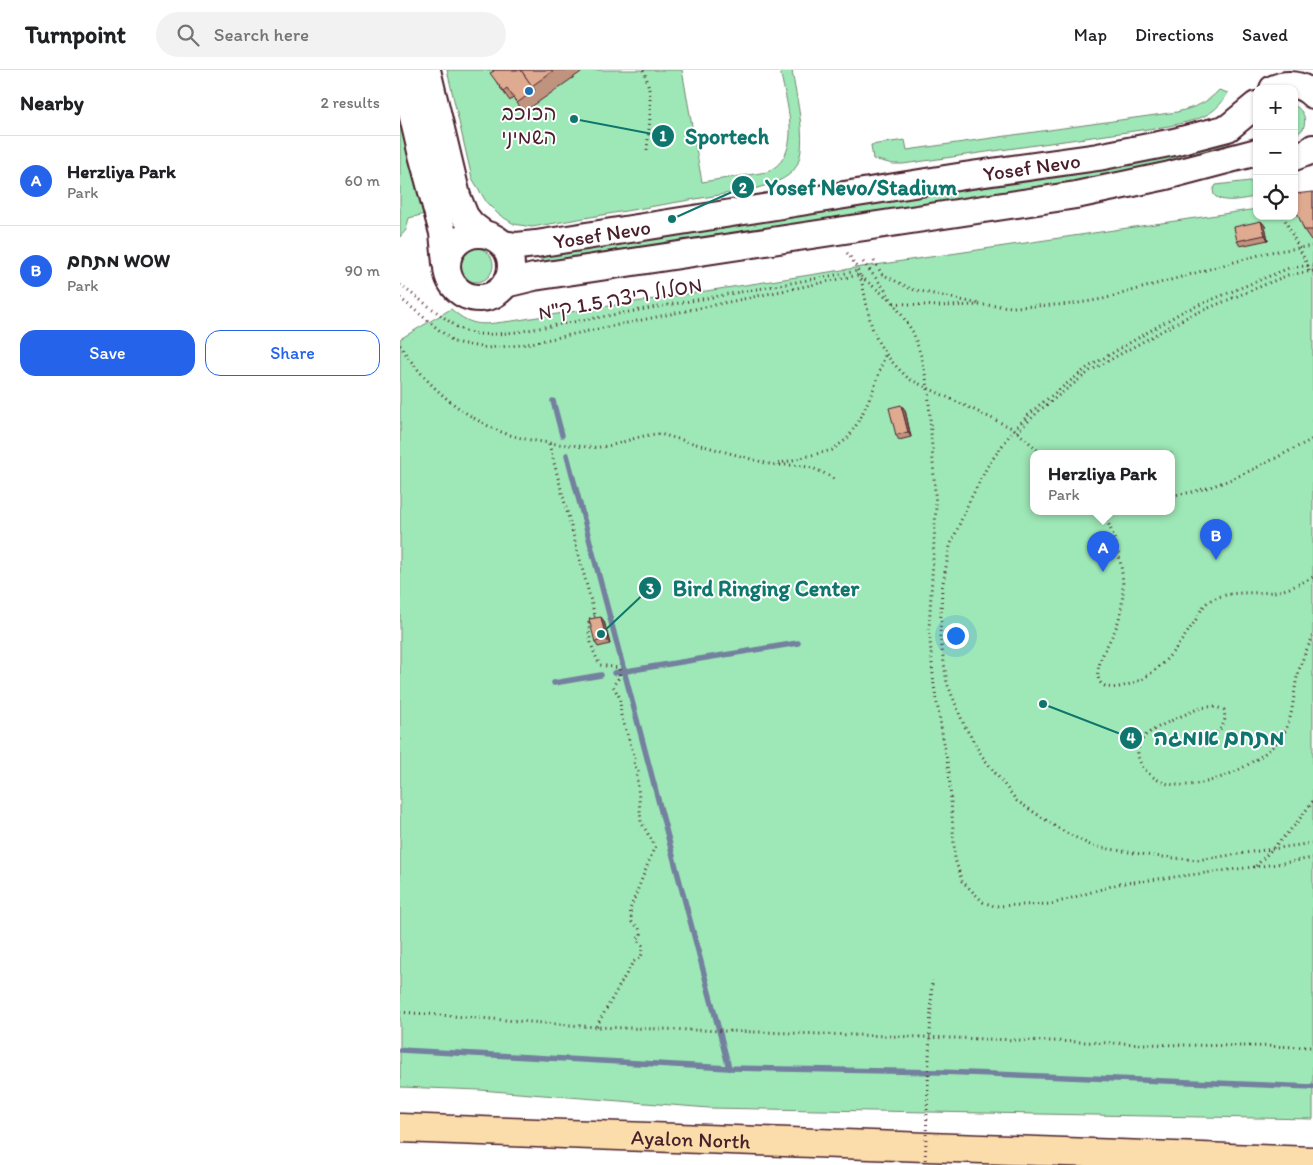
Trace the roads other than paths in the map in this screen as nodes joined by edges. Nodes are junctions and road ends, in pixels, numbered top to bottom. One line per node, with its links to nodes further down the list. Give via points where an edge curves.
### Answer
1 (402, 70): 12 (street, via 443,233)
2 (427, 70): 11 (street, via 457,196 472,225)
3 (1267, 70): 5 (street)
4 (1301, 84): 6 (street)
5 (1264, 85)
6 (1286, 85)
7 (1253, 105): 11 (street, Yosef Nevo, via 1228,128 1108,155 536,244 517,246)
8 (1253, 115): 9 (street)
9 (1253, 129)
10 (1253, 153): 13 (street, Yosef Nevo, via 1076,195)
11 (494, 239): 12 (street, via 474,234 464,237 449,252); 13 (street, via 508,253 511,264)
12 (446, 263): 13 (street, via 451,283 468,296 489,297)
13 (505, 284)
14 (400, 1128): 15 (highway, Ayalon North)
15 (1313, 1162)

